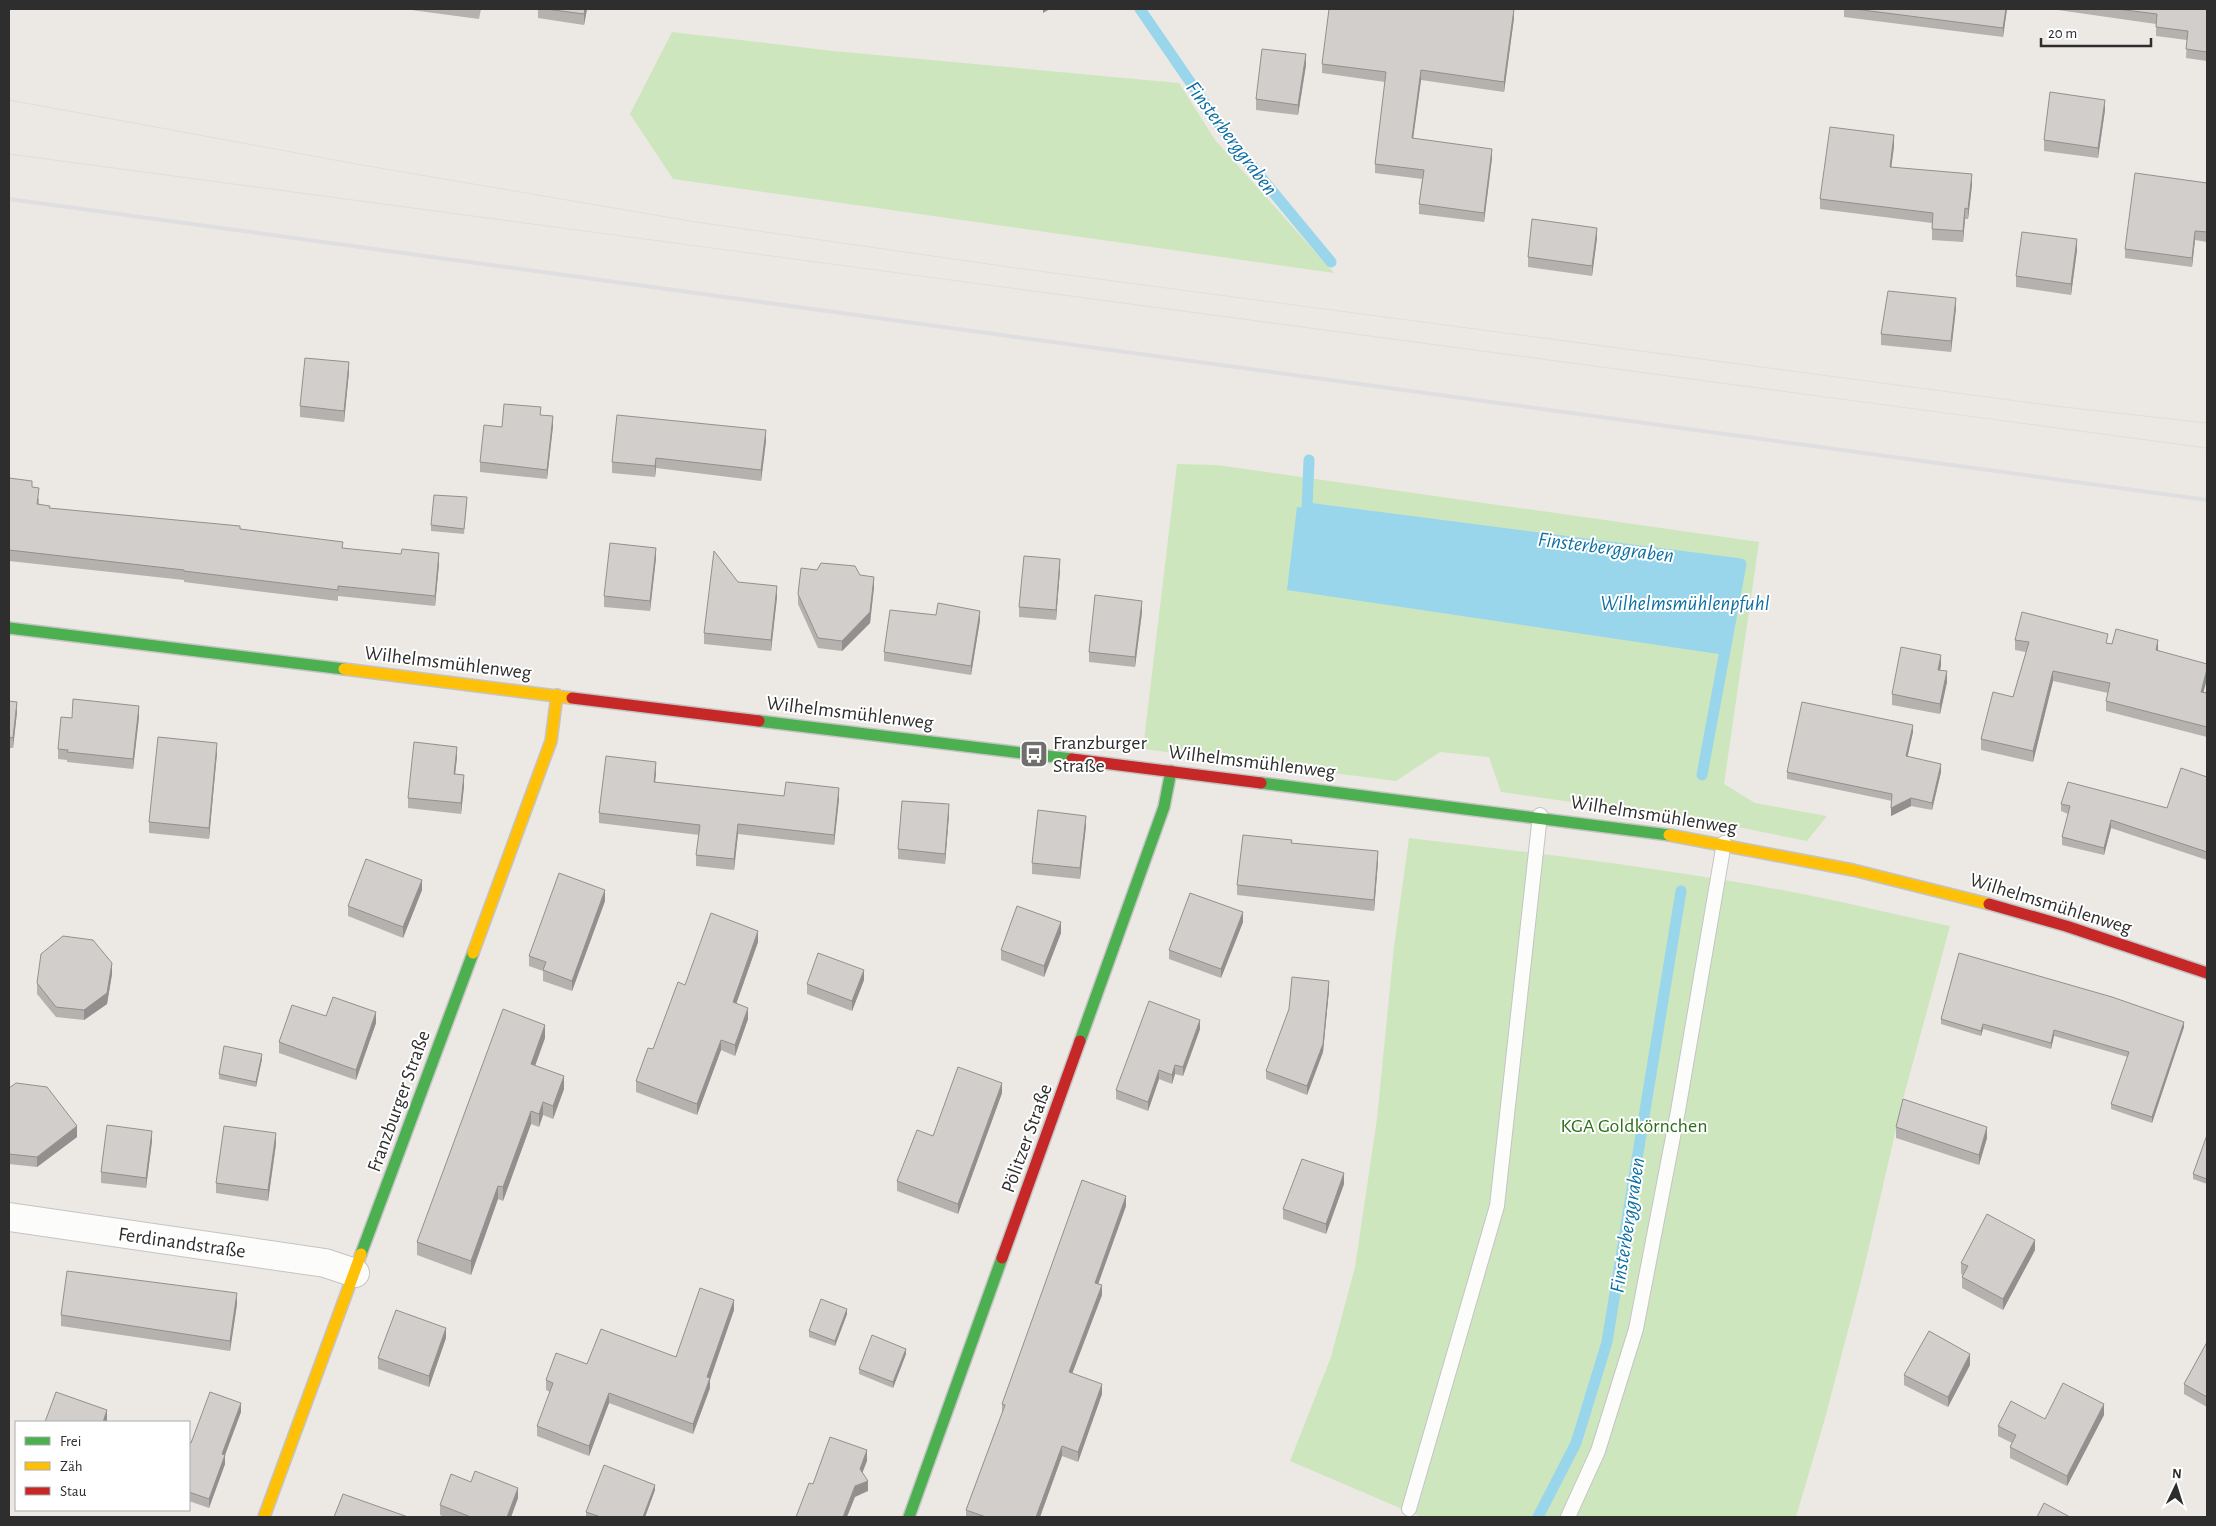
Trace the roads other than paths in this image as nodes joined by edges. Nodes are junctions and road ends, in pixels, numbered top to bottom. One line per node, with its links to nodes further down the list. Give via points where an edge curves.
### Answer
1 (9, 628): 2 (street, Wilhelmsmühlenweg)
2 (557, 695): 3 (street, Wilhelmsmühlenweg); 8 (street, Franzburger Straße, via 551,741)
3 (1171, 770): 4 (street, Wilhelmsmühlenweg); 11 (street, Pölitzer Straße, via 1164,807)
4 (1540, 815): 5 (street, Wilhelmsmühlenweg); 9 (lane, via 1497,1206)
5 (1724, 843): 6 (street, Wilhelmsmühlenweg, via 1884,876 2012,909); 12 (lane, via 1636,1328 1598,1451)
6 (2207, 973)
7 (9, 1217): 8 (street, Ferdinandstraße, via 325,1262)
8 (355, 1272): 10 (street, Franzburger Straße)
9 (1409, 1509)
10 (264, 1517)
11 (909, 1517)
12 (1568, 1517)

